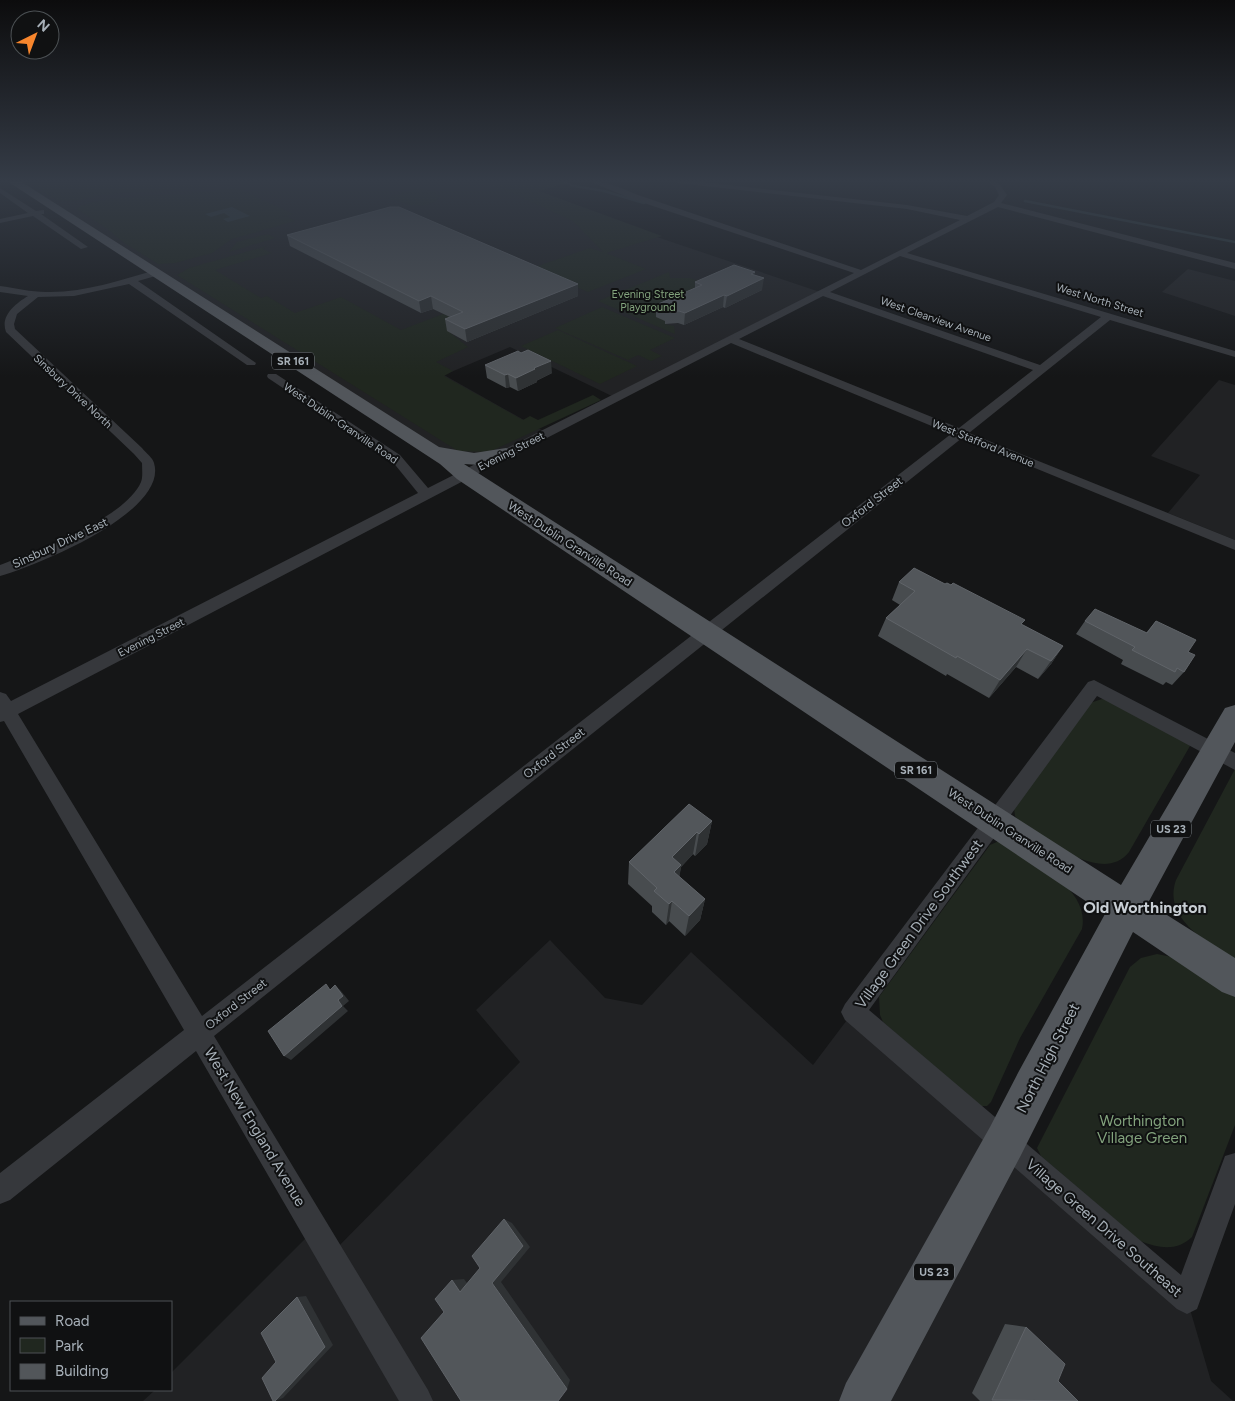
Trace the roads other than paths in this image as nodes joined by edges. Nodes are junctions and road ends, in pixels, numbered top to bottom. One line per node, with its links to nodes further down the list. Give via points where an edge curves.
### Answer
1 (115, 246): 7 (main road, West Dublin Granville Road / SR 161)
2 (783, 246): 8 (street)
3 (916, 246): 5 (street, Evening Street)
4 (1159, 246): 6 (street)
5 (901, 254): 8 (street, Evening Street); 13 (street, West North Street)
6 (1235, 266)
7 (156, 273): 9 (street); 20 (main road, West Dublin Granville Road / SR 161)
8 (863, 273): 11 (street, Evening Street)
9 (130, 280): 12 (street, via 83,292); 16 (street)
10 (0, 289): 12 (street)
11 (823, 293): 14 (street, Evening Street); 17 (street, West Clearview Avenue)
12 (37, 294): 23 (street, Sinsbury Drive North, via 14,312 9,322 10,330 147,462 148,480)
13 (1109, 316): 15 (street, West North Street); 17 (street, Oxford Street)
14 (731, 340): 19 (street, West Stafford Avenue); 21 (street, Evening Street)
15 (1235, 354)
16 (251, 363)
17 (1040, 369): 19 (street, Oxford Street)
18 (272, 376): 24 (street, West Dublin-Granville Road, via 396,458)
19 (959, 433): 25 (street, West Stafford Avenue); 27 (street, Oxford Street)
20 (430, 449): 21 (main road, via 472,461); 22 (main road, West Dublin Granville Road / SR 161)
21 (506, 454): 22 (street, Evening Street)
22 (464, 475): 24 (street, Evening Street); 27 (main road, West Dublin Granville Road / SR 161)
23 (141, 493): 26 (street, Sinsbury Drive East, via 125,510 99,527)
24 (426, 494): 28 (street, Evening Street)
25 (1235, 545)
26 (0, 571)
27 (706, 633): 31 (main road, West Dublin Granville Road / SR 161); 34 (street, Oxford Street)
28 (2, 708): 34 (street, West New England Avenue)
29 (1235, 716): 30 (main road, North High Street / US 23)
30 (1225, 757): 31 (street, via 1094,687); 32 (main road, North High Street / US 23)
31 (994, 821): 32 (main road, West Dublin Granville Road / SR 161); 35 (street, Village Green Drive Southwest, via 853,1012)
32 (1127, 908): 33 (main road, SR 161); 35 (main road, North High Street / US 23)
33 (1235, 978)
34 (200, 1033): 37 (street, Oxford Street); 38 (street, West New England Avenue)
35 (1005, 1142): 36 (street, Village Green Drive Southeast, via 1187,1300); 39 (main road, North High Street / US 23)
36 (1235, 1166)
37 (0, 1190)
38 (417, 1401)
39 (864, 1401)

